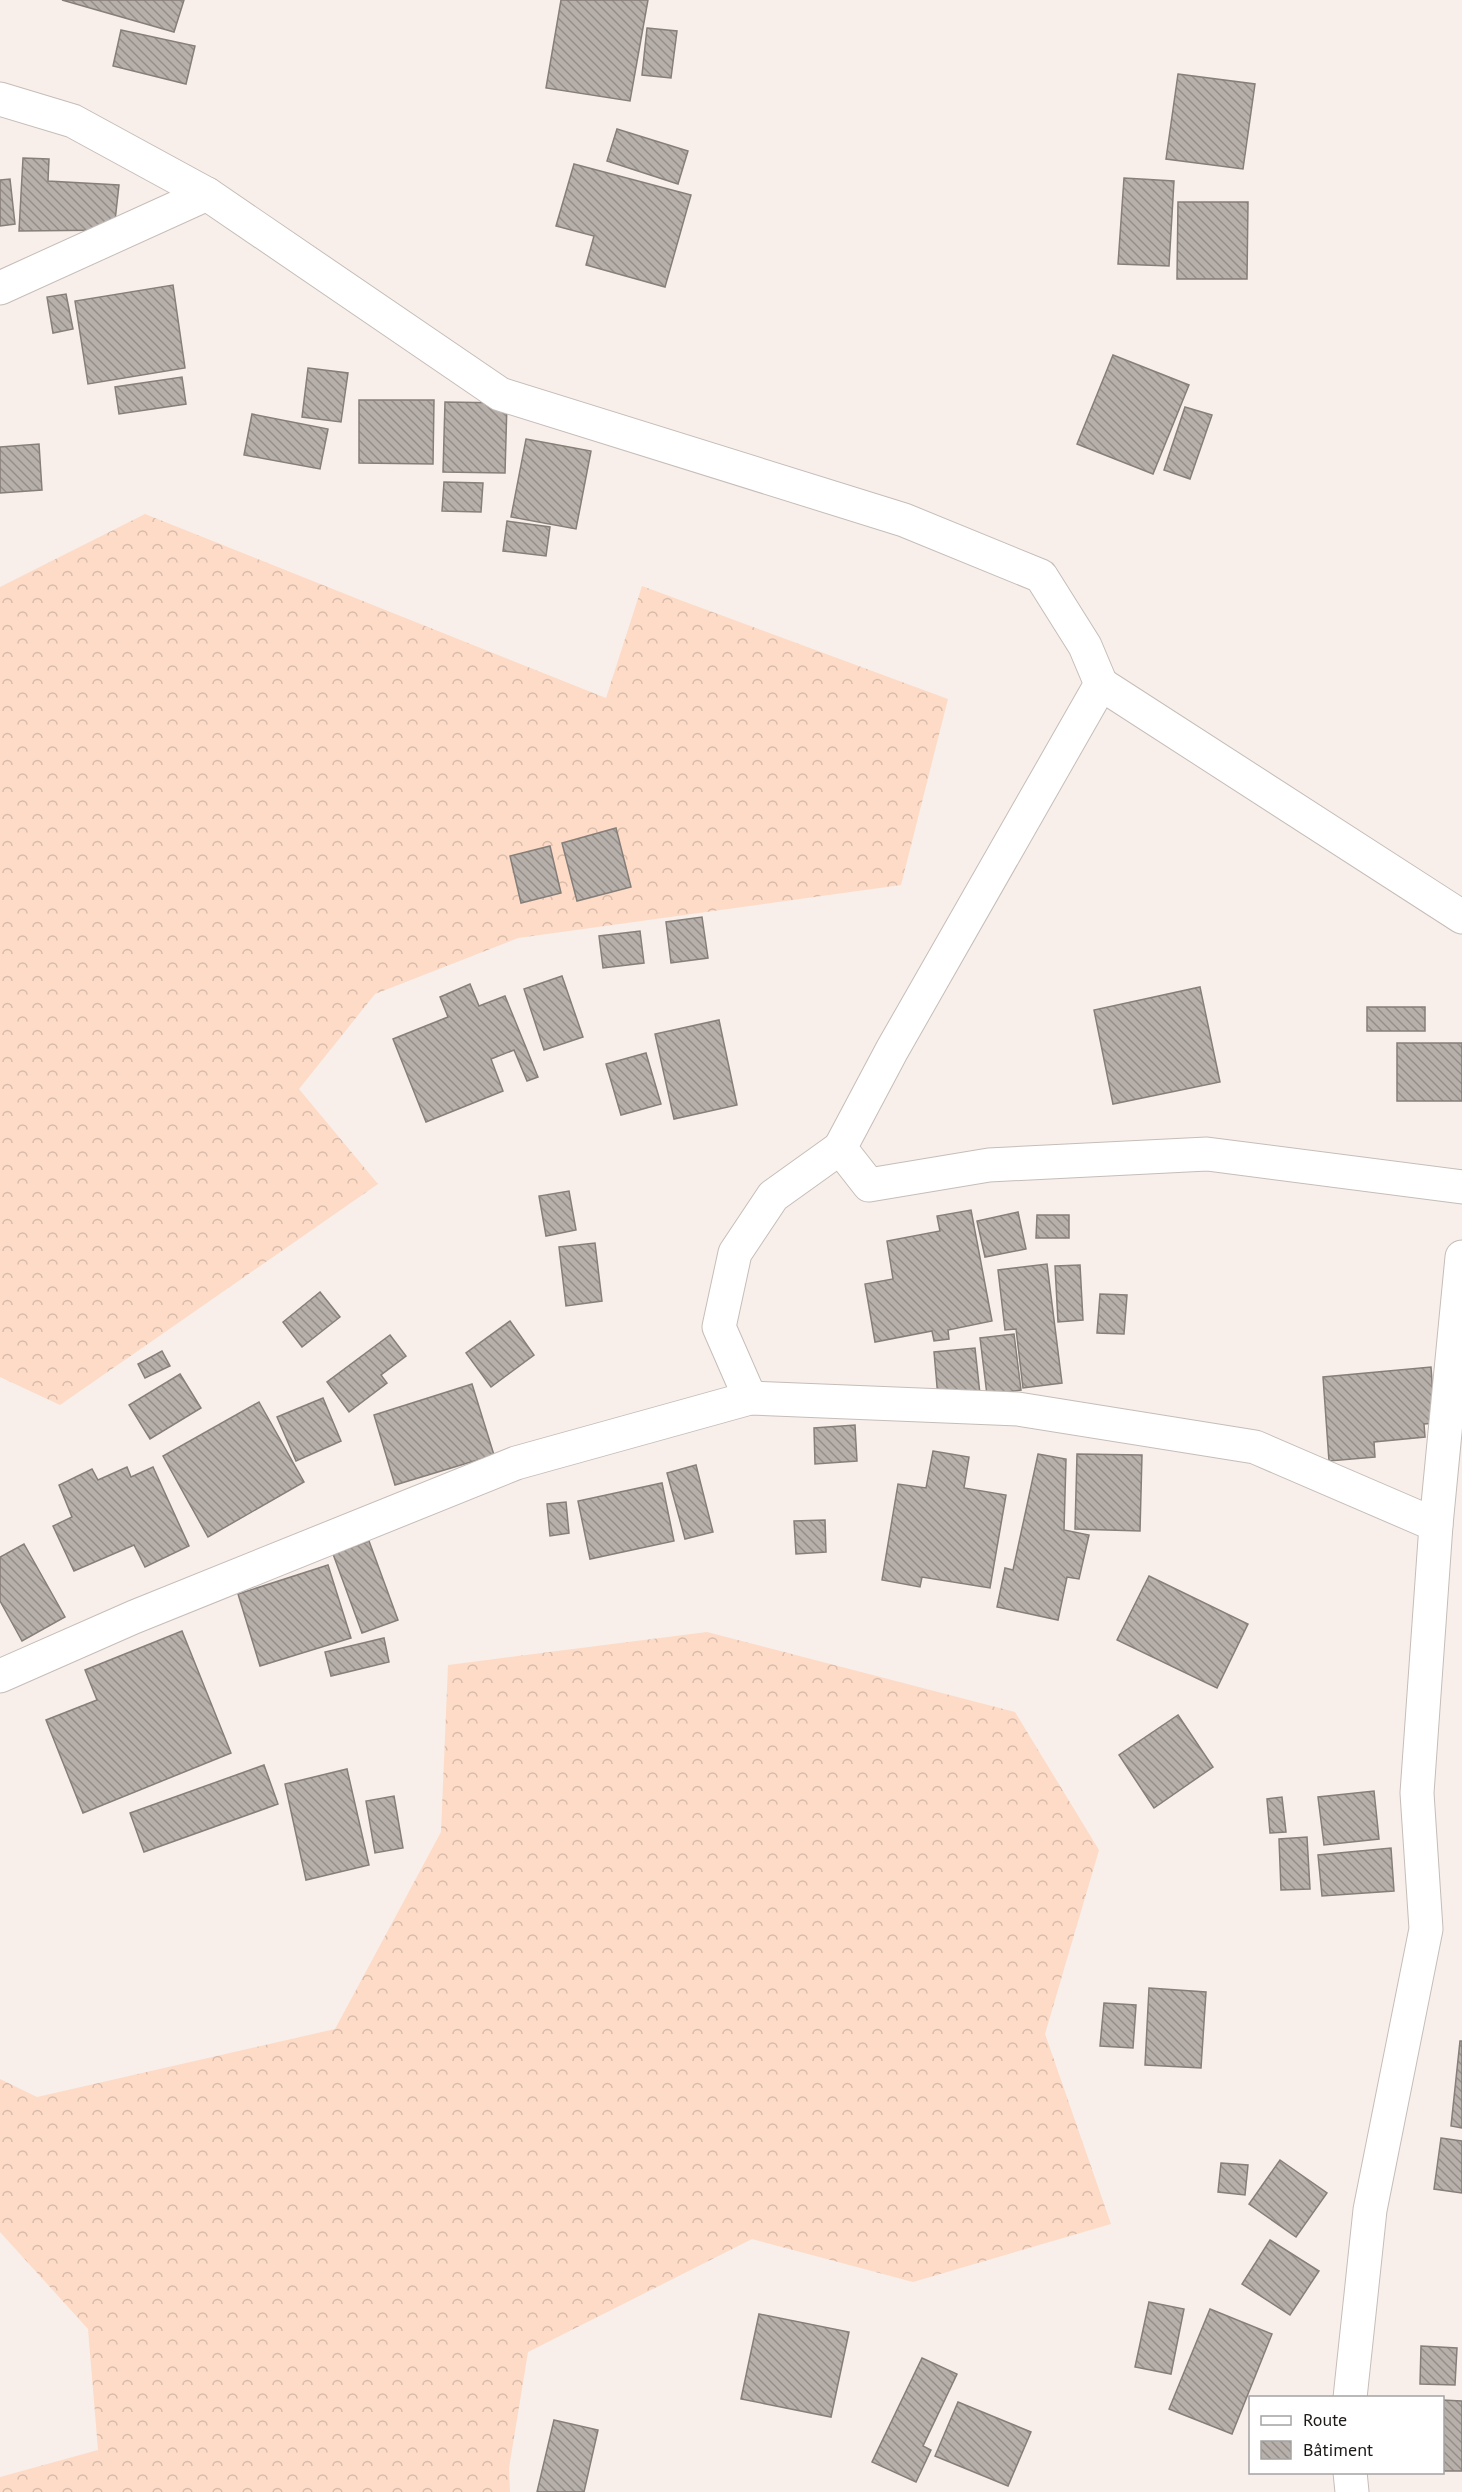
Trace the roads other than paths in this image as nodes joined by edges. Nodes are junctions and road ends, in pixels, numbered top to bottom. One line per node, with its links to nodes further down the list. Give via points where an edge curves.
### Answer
1 (0, 99): 2 (street, via 73,122)
2 (207, 194): 3 (street); 4 (street, via 500,394 904,520 1041,576 1085,646)
3 (0, 288)
4 (1101, 684): 5 (street); 6 (street)
5 (1462, 917)
6 (840, 1148): 7 (street, via 869,1185 989,1166 1207,1154); 9 (street, via 773,1196 735,1254 719,1327)
7 (1462, 1187)
8 (1462, 1257): 10 (street)
9 (750, 1398): 10 (street, via 1018,1409 1255,1448); 11 (street, via 516,1463 134,1617)
10 (1436, 1525): 12 (street, via 1417,1793 1426,1929 1370,2210)
11 (0, 1676)
12 (1350, 2396)
13 (1350, 2474): 14 (street)
14 (1352, 2492)

